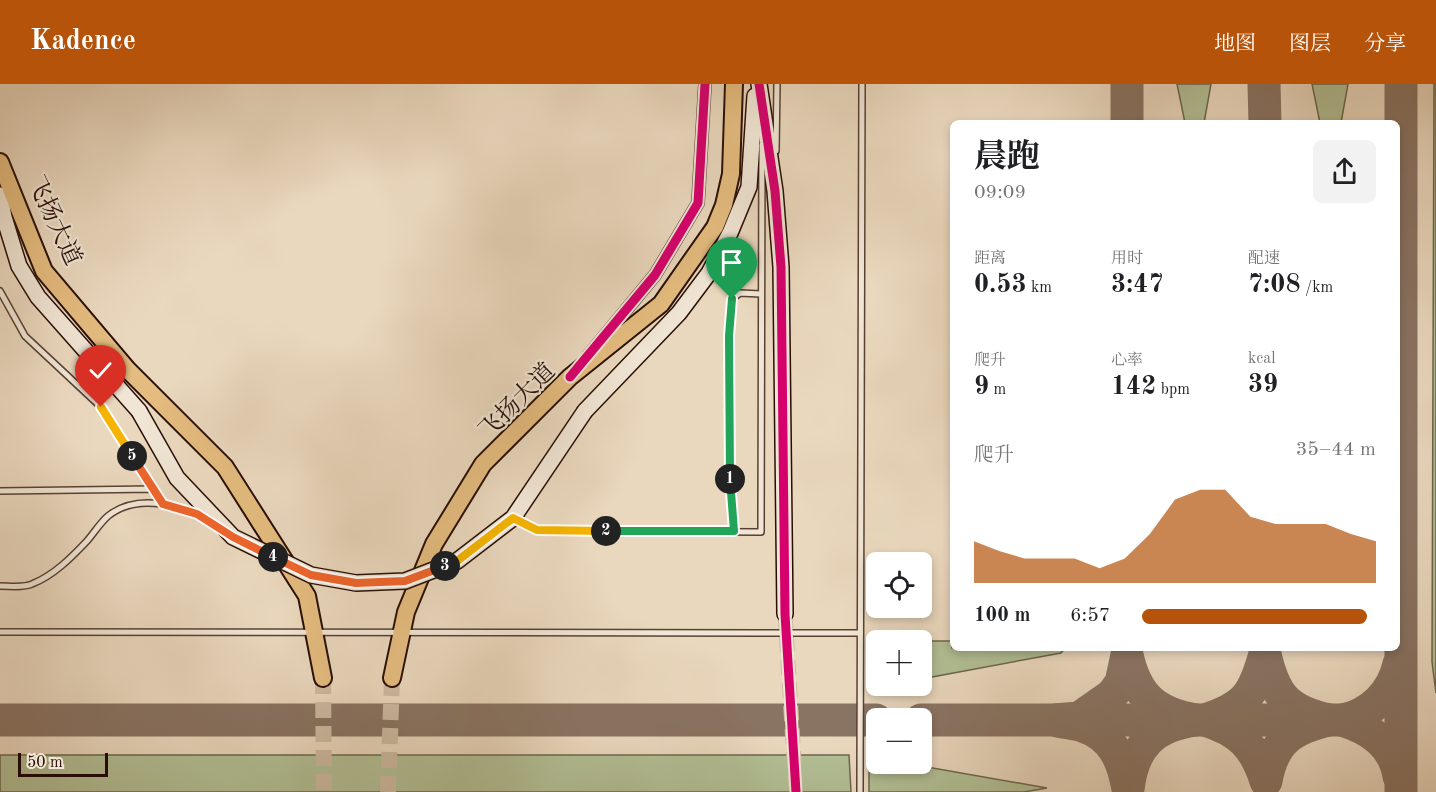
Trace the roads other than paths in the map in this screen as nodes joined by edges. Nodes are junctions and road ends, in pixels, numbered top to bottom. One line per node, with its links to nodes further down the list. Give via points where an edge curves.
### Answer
1 (705, 84): 12 (street, via 698,203 655,275)
2 (734, 84): 12 (main road, 飞扬大道, via 731,174 715,227 661,304)
3 (757, 84): 6 (main road); 16 (main road, bridge, via 749,187 709,273 679,313 585,411)
4 (777, 84): 8 (lane)
5 (862, 84): 22 (lane)
6 (764, 114): 8 (main road); 11 (lane)
7 (0, 162): 23 (main road, 飞扬大道, via 44,271 127,369 225,468 307,596)
8 (775, 191): 20 (main road, via 781,267)
9 (0, 195): 18 (main road, bridge, via 20,266 38,297 139,411 177,478)
10 (0, 291): 13 (lane, via 25,336 101,407)
11 (761, 294): 17 (lane, via 740,293 732,299 730,492); 17 (lane, via 761,532)
12 (570, 377): 24 (main road, 飞扬大道, via 483,464 434,544 406,612)
13 (154, 489): 14 (lane); 15 (lane)
14 (0, 491)
15 (163, 504): 18 (lane, bridge, via 197,514); 19 (lane, via 134,503 109,516 58,568 31,585)
16 (513, 518): 17 (lane, via 537,530); 18 (main road, bridge, via 457,561 405,581 356,583 311,575)
17 (734, 531)
18 (233, 537)
19 (0, 586)
20 (785, 614)
21 (0, 632): 22 (lane)
22 (860, 633): 25 (lane)
23 (323, 678)
24 (392, 678)
25 (860, 792)

